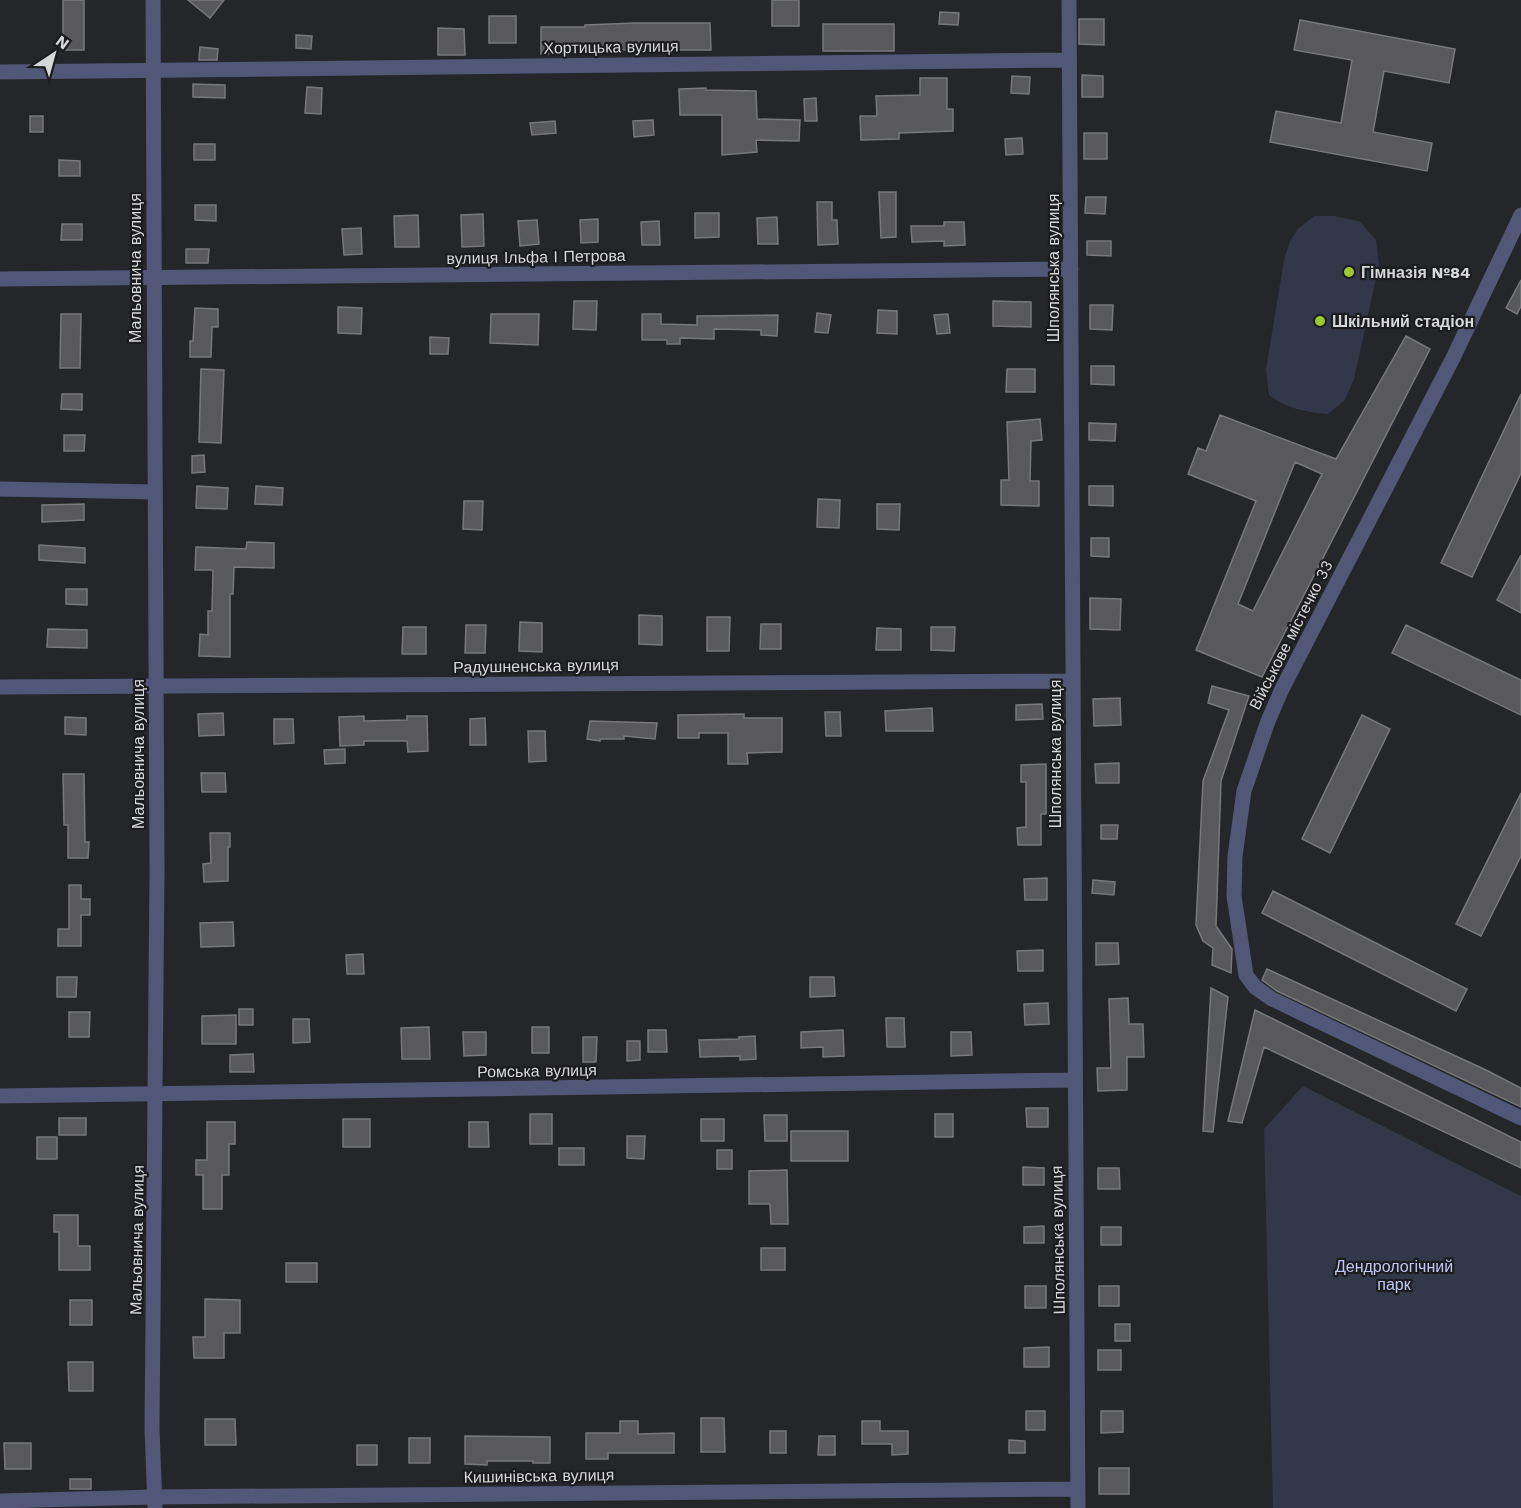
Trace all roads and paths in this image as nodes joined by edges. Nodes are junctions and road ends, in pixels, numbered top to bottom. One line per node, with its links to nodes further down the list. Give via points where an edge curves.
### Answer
1 (153, 0): 4 (street, Мальовнича вулиця)
2 (1069, 0): 3 (street, Шполянська вулиця)
3 (1069, 60): 4 (street, Хортицька вулиця); 7 (street, Шполянська вулиця)
4 (153, 69): 5 (street, Хортицька вулиця); 9 (street, Мальовнича вулиця)
5 (0, 72)
6 (1521, 215): 18 (street, Військове містечко 33, via 1453,358 1268,721 1244,791 1234,896 1246,975 1255,987 1272,999)
7 (1071, 269): 9 (street, вулиця Ільфа І Петрова); 12 (street, Шполянська вулиця)
8 (0, 279): 9 (street, вулиця Ільфа І Петрова)
9 (153, 279): 11 (street, Мальовнича вулиця)
10 (0, 489): 11 (street)
11 (155, 492): 14 (street, Мальовнича вулиця)
12 (1072, 681): 14 (street, Радушненська вулиця); 15 (street, Шполянська вулиця)
13 (0, 687): 14 (street, Радушненська вулиця)
14 (155, 688): 16 (street, Мальовнича вулиця)
15 (1074, 1080): 16 (street, Ромська вулиця); 19 (street, Шполянська вулиця)
16 (156, 1095): 17 (street, Ромська вулиця); 21 (street, Мальовнича вулиця)
17 (0, 1096)
18 (1521, 1118)
19 (1078, 1489): 21 (street, Кишинівська вулиця); 22 (street, Шполянська вулиця)
20 (0, 1501): 21 (street, Кишинівська вулиця)
21 (154, 1503)
22 (1078, 1508)

